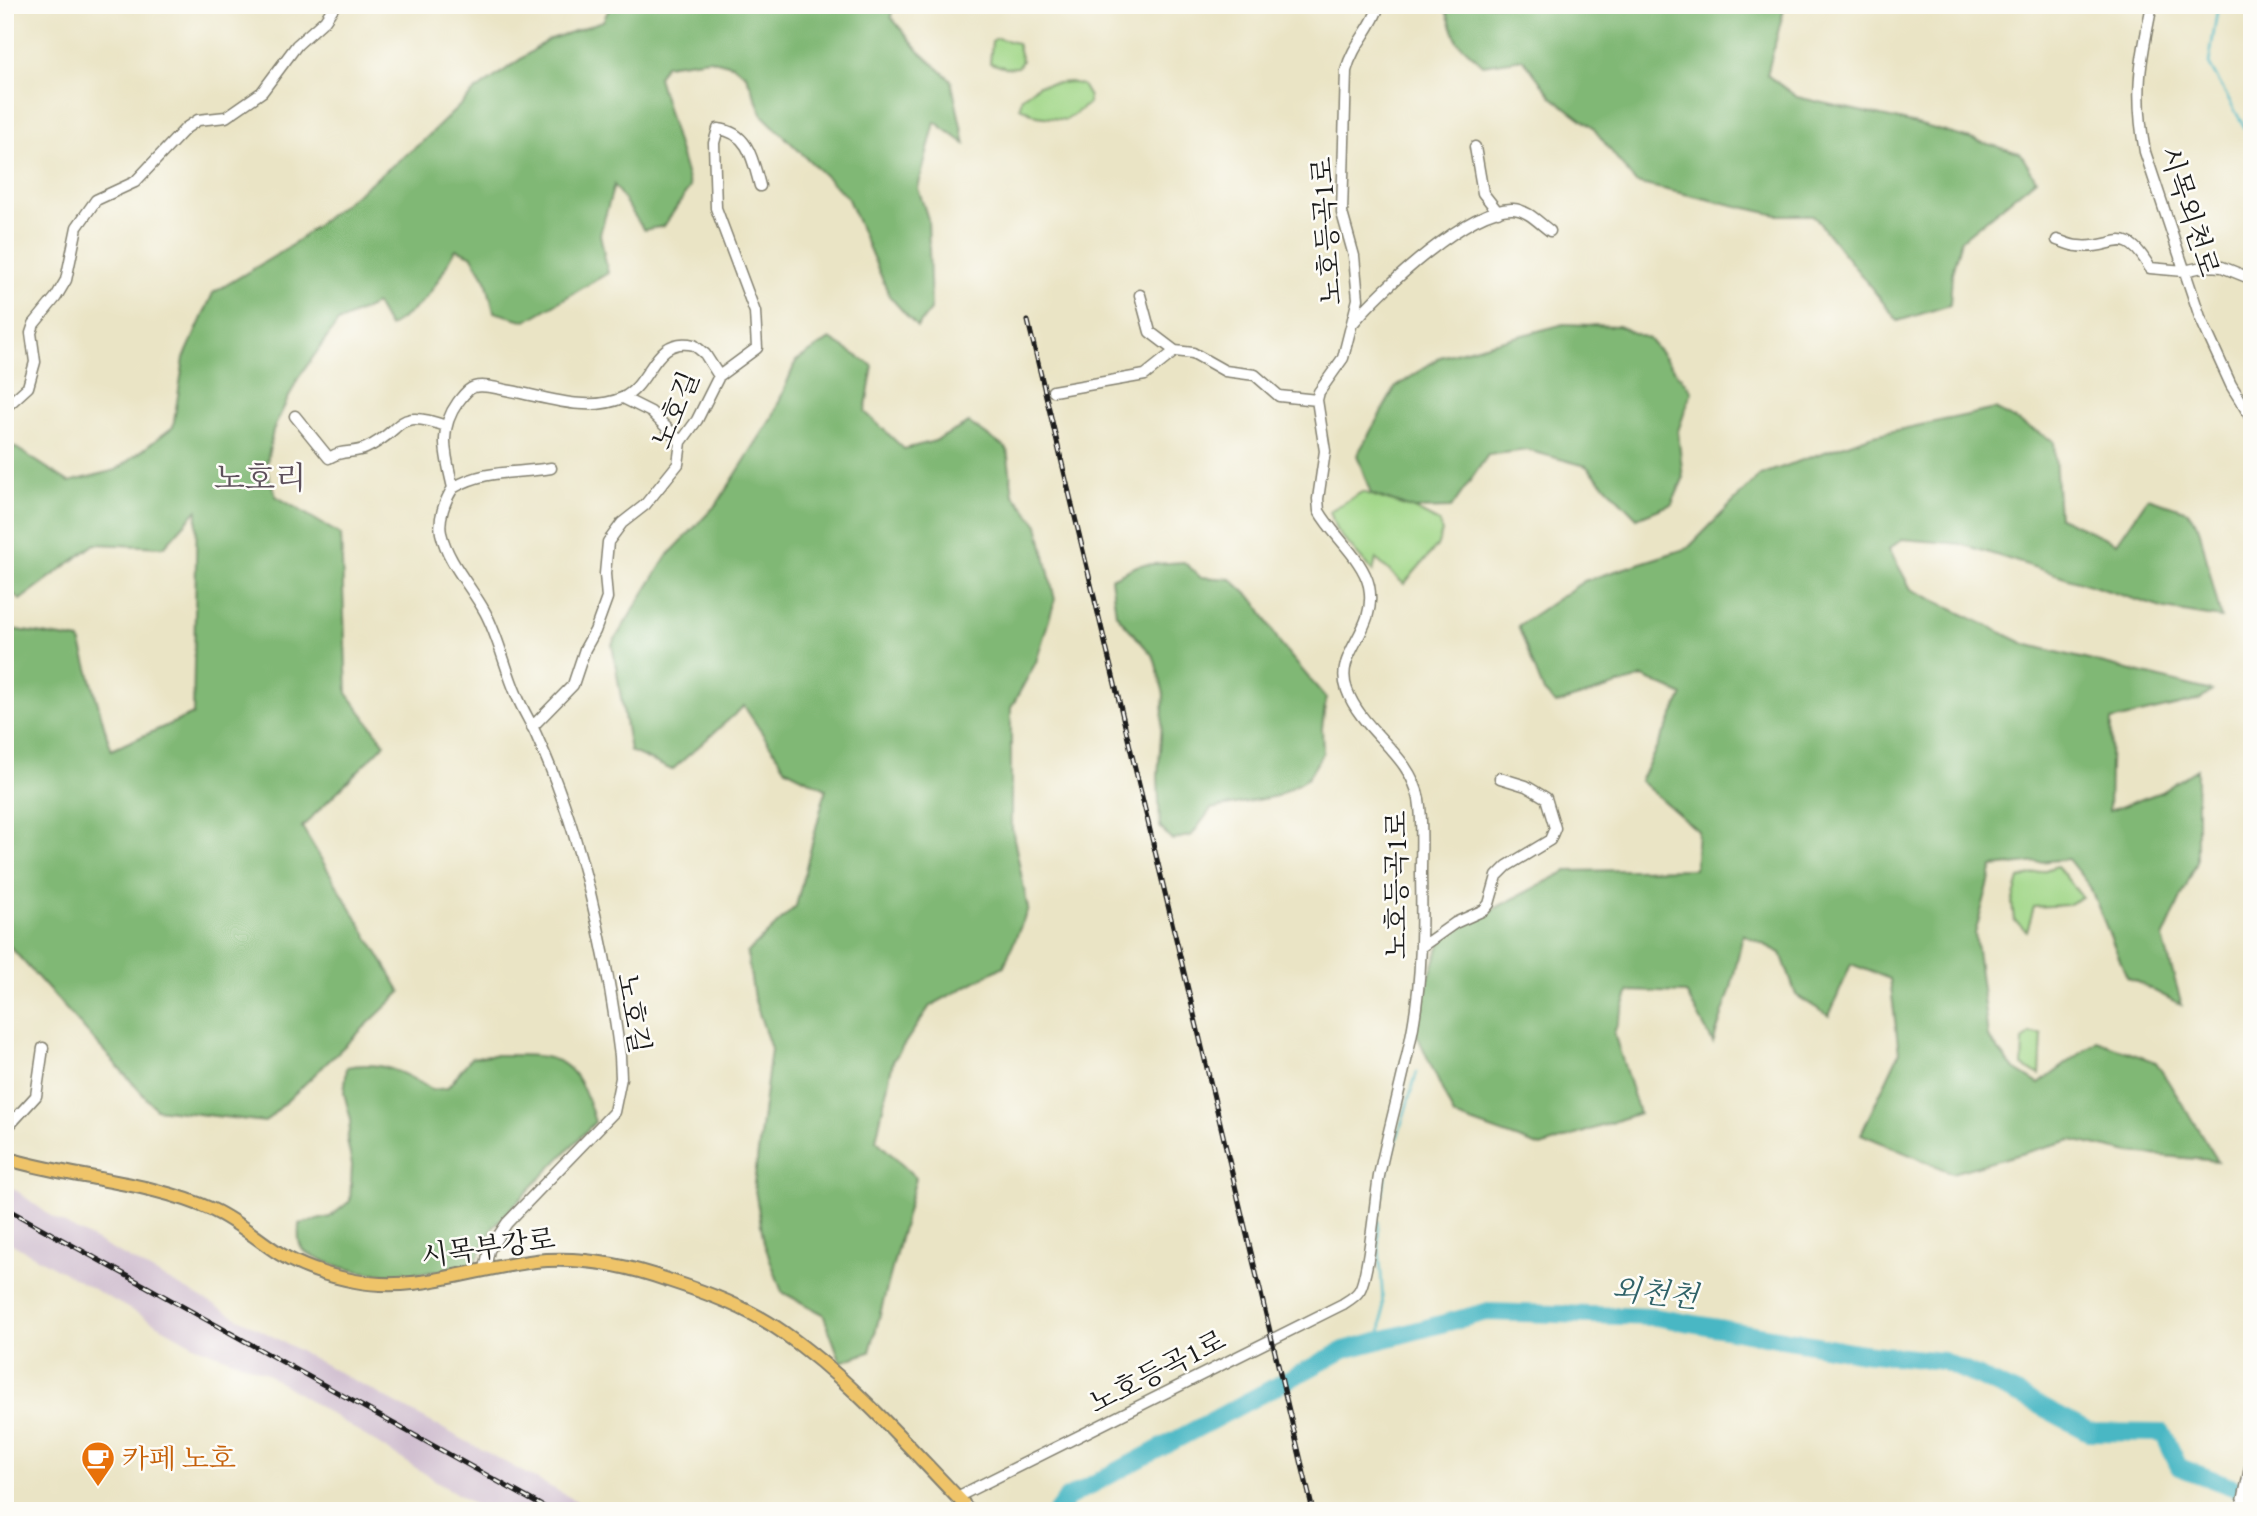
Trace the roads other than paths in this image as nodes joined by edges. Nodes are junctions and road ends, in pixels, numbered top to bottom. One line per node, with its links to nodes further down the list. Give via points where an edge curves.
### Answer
1 (335, 5): 18 (street, via 262,92 226,117 198,120 135,182 96,200 77,227 66,280 34,324 35,362 28,387)
2 (1379, 5): 12 (street, 노호등곡1로, via 1351,51 1346,71 1342,214 1358,280)
3 (2152, 5): 9 (street, 시목외천로, via 2137,76 2140,124)
4 (1475, 148): 6 (street, via 1483,193)
5 (760, 186): 14 (street, via 749,147 727,130 718,129 714,143 716,208 755,312 757,348)
6 (1499, 212): 7 (street, via 1527,213); 12 (street, via 1458,229)
7 (1550, 231)
8 (2057, 240): 9 (street, via 2080,247 2118,240 2138,248 2150,268)
9 (2184, 271): 10 (street, via 2222,267); 20 (street, 시목외천로, via 2216,352)
10 (2252, 279)
11 (1140, 295): 13 (street, via 1150,332)
12 (1353, 322): 17 (street, 노호등곡1로, via 1343,358)
13 (1175, 351): 15 (street, via 1145,375); 17 (street, via 1194,353 1225,371 1255,375 1279,396)
14 (719, 376): 16 (street, 노호길, via 694,345 679,344 665,348 648,376); 22 (street, 노호길)
15 (1053, 391)
16 (623, 398): 21 (street, 노호길, via 588,405 473,387 456,405); 22 (street, via 651,412)
17 (1317, 400): 27 (street, 노호등곡1로, via 1325,451 1320,511 1368,582 1371,600 1366,626 1343,672 1346,690 1358,713 1391,747 1416,788 1421,821)
18 (5, 408)
19 (295, 416): 21 (street, via 329,458 340,450 362,450 416,416)
20 (2252, 419)
21 (446, 426): 24 (street, via 443,449)
22 (681, 442): 25 (street, 노호길, via 678,464 608,542 607,598 573,685)
23 (551, 468): 24 (street, via 489,472)
24 (453, 488): 25 (street, 노호길, via 446,498 442,535 454,564 485,612)
25 (532, 727): 31 (street, 노호길, via 563,801 585,877 616,1022 621,1078 614,1112 507,1223 489,1250)
26 (1500, 778): 27 (street, via 1546,798 1555,828 1550,840 1497,876 1484,910)
27 (1421, 947): 33 (street, 노호등곡1로, via 1413,1026 1382,1160 1360,1289 1343,1304)
28 (43, 1048): 29 (street, via 36,1096)
29 (5, 1130)
30 (5, 1158): 31 (main road, 시목부강로, via 57,1173 167,1193 215,1210 296,1263 358,1282 434,1280)
31 (485, 1269): 33 (main road, 시목부강로, via 546,1260 631,1267 739,1307 784,1333 852,1389)
32 (2252, 1458): 34 (street)
33 (964, 1503)
34 (2241, 1511)

